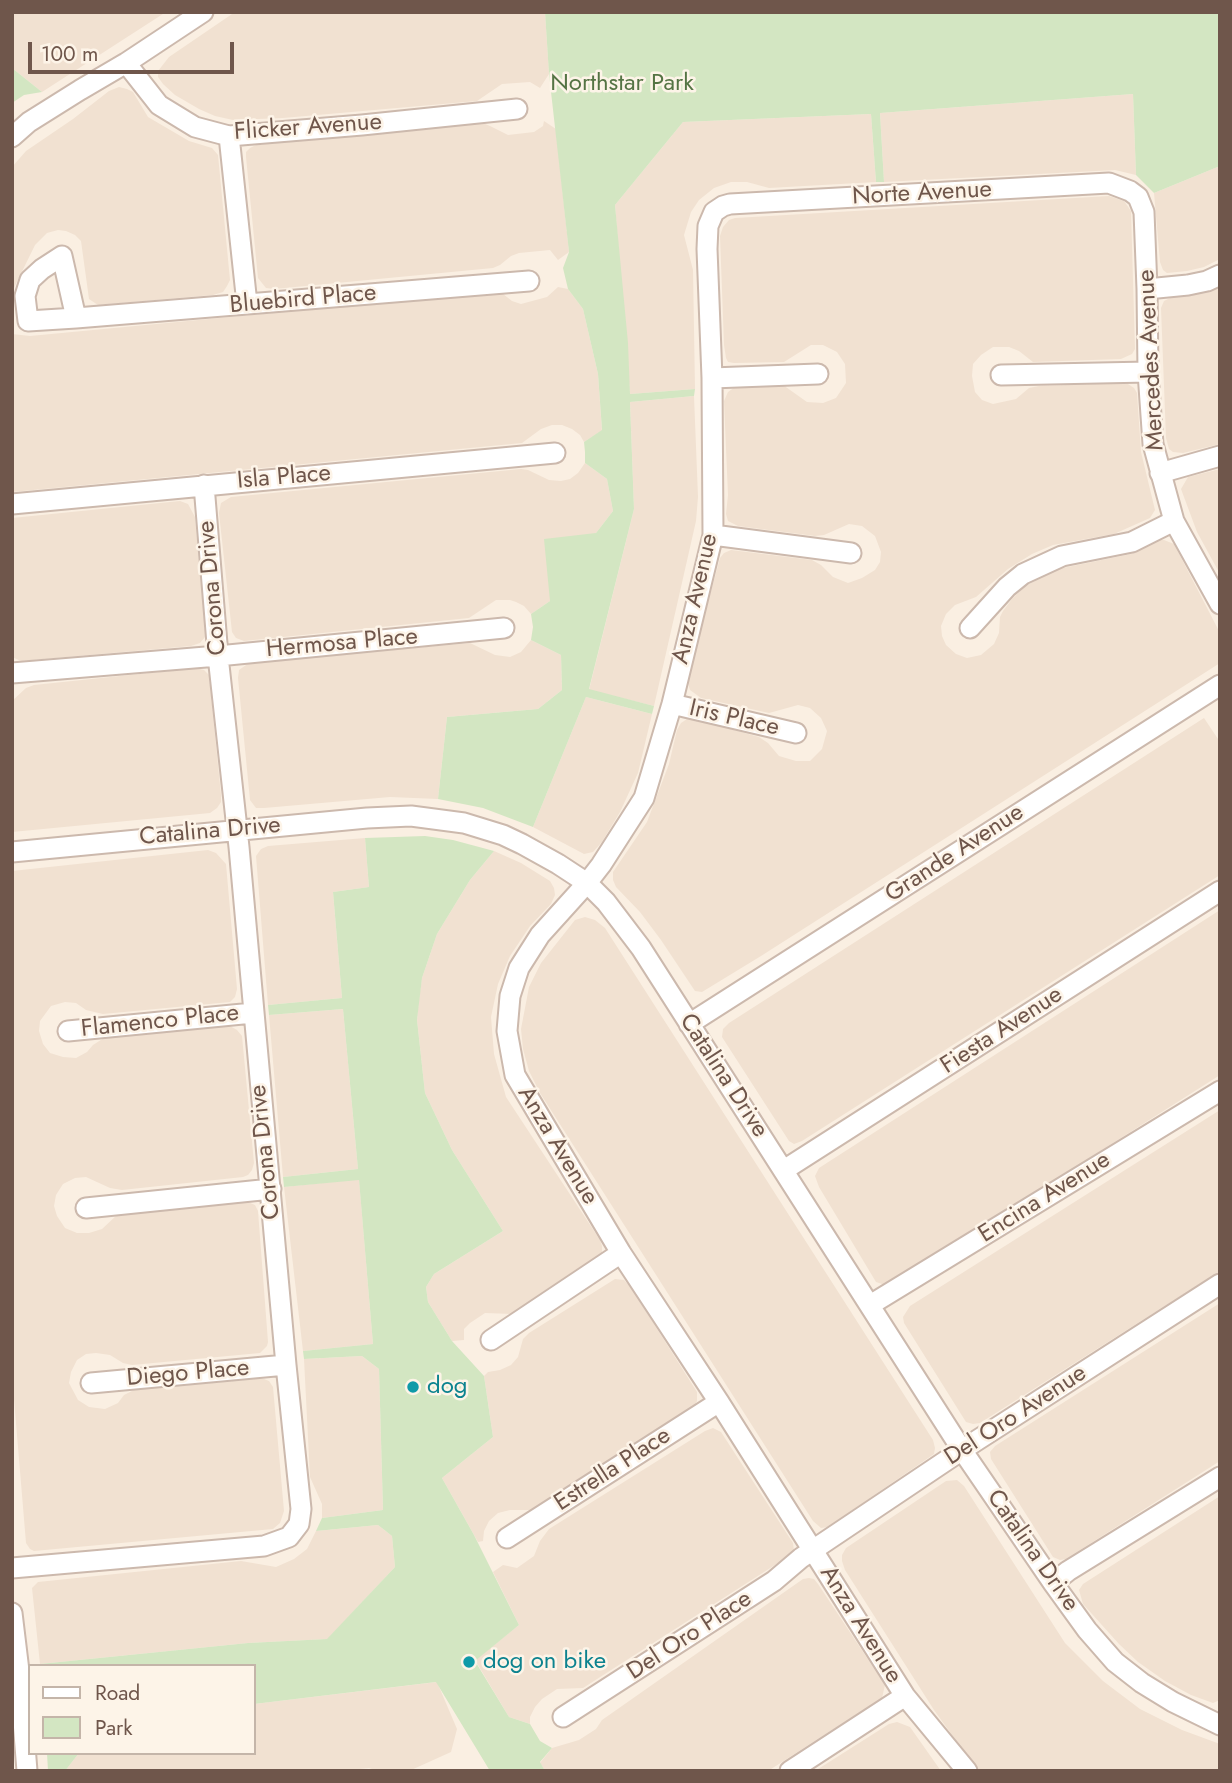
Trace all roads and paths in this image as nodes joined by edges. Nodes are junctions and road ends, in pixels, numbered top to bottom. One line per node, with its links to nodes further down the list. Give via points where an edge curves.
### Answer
1 (203, 12): 2 (street)
2 (126, 63): 4 (street, Flicker Avenue, via 159,105 195,127); 5 (street)
3 (517, 108): 4 (street, Flicker Avenue)
4 (229, 136): 11 (street)
5 (12, 137)
6 (1130, 191): 7 (street, Norte Avenue, via 1109,183 730,204); 10 (street, Mercedes Avenue, via 1138,197 1143,212)
7 (714, 212): 16 (street, Anza Avenue, via 707,250)
8 (1220, 275): 10 (street, via 1188,285)
9 (529, 281): 11 (street, Bluebird Place)
10 (1147, 289): 13 (street, Mercedes Avenue)
11 (247, 304): 12 (street, Bluebird Place)
12 (76, 318)
13 (1148, 372): 15 (street); 19 (street, Mercedes Avenue, via 1153,444)
14 (818, 374): 16 (street)
15 (1001, 375)
16 (712, 378): 23 (street, Anza Avenue)
17 (555, 453): 20 (street, Isla Place)
18 (1220, 456): 19 (street)
19 (1160, 473): 22 (street, Mercedes Avenue)
20 (204, 485): 21 (street, Isla Place); 28 (street, Corona Drive)
21 (12, 504)
22 (1174, 521): 25 (street, Mercedes Avenue); 27 (street, via 1132,542 1062,556 1023,573)
23 (713, 535): 24 (street); 31 (street, Anza Avenue)
24 (851, 553)
25 (1220, 604)
26 (504, 628): 28 (street, Hermosa Place)
27 (970, 628)
28 (218, 656): 29 (street, Hermosa Place); 33 (street, Corona Drive)
29 (12, 673)
30 (1220, 685): 38 (street, Grande Avenue)
31 (672, 704): 32 (street, Iris Place); 35 (street, Anza Avenue, via 644,798)
32 (796, 733)
33 (236, 830): 34 (street, Catalina Drive); 35 (street, Catalina Drive, via 388,816 444,819 522,844); 37 (street, Corona Drive)
34 (12, 852)
35 (587, 883): 38 (street, Catalina Drive, via 624,924); 44 (street, Anza Avenue, via 540,935 519,968 510,996 507,1031 514,1075)
36 (1220, 891): 41 (street, Fiesta Avenue)
37 (253, 1013): 39 (street, Flamenco Place); 42 (street, Corona Drive)
38 (689, 1024): 41 (street, Catalina Drive)
39 (68, 1031)
40 (1220, 1091): 46 (street, Encina Avenue)
41 (784, 1170): 46 (street, Catalina Drive)
42 (271, 1189): 43 (street); 48 (street, Corona Drive)
43 (86, 1208)
44 (621, 1253): 47 (street); 50 (street, Anza Avenue)
45 (1220, 1284): 51 (street, Del Oro Avenue)
46 (870, 1305): 51 (street, Catalina Drive)
47 (491, 1340)
48 (286, 1365): 49 (street, Diego Place); 55 (street, Corona Drive, via 301,1509 299,1524 289,1537 264,1546)
49 (91, 1383)
50 (719, 1402): 53 (street, Estrella Place); 54 (street, Anza Avenue)
51 (962, 1450): 54 (street, Del Oro Avenue); 56 (street, Catalina Drive)
52 (1220, 1477): 56 (street)
53 (507, 1538)
54 (813, 1550): 58 (street, Anza Avenue); 59 (street, Del Oro Place, via 774,1581)
55 (12, 1568)
56 (1053, 1583): 60 (street, Catalina Drive, via 1115,1662 1173,1702)
57 (12, 1613): 61 (street)
58 (905, 1696): 62 (street); 63 (street, Anza Avenue)
59 (563, 1717)
60 (1220, 1725)
61 (27, 1771)
62 (790, 1771)
63 (967, 1771)

